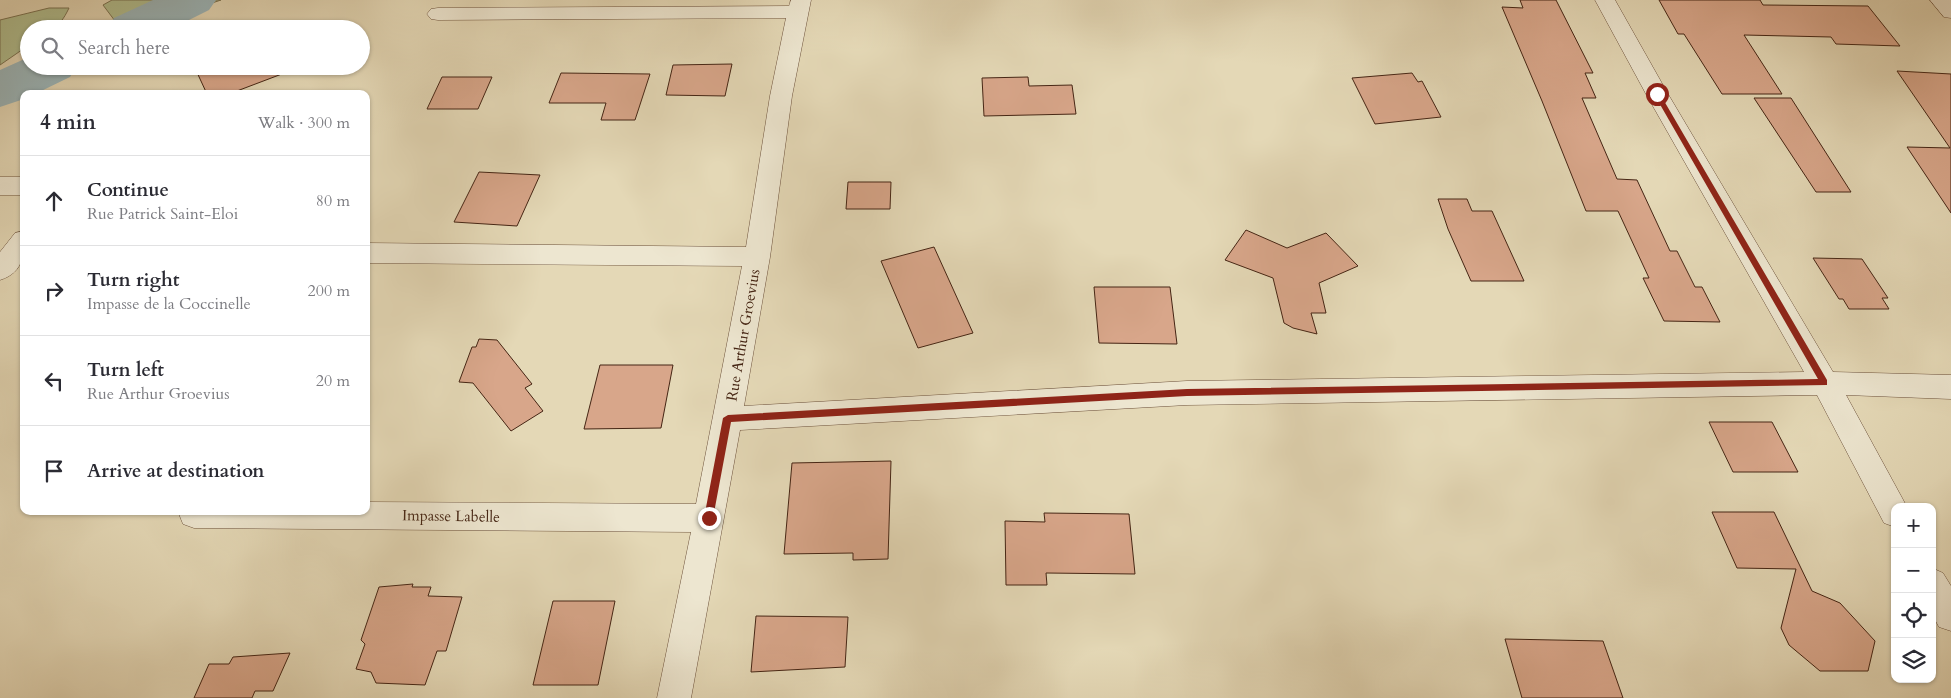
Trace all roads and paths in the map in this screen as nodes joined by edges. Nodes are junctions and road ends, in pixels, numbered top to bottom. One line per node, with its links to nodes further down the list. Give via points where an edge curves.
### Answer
1 (1605, 0): 12 (street)
2 (1940, 0): 4 (street)
3 (799, 6): 5 (street); 10 (street, Rue Arthur Groevius)
4 (1951, 12)
5 (438, 14)
6 (0, 186): 7 (street)
7 (20, 186)
8 (20, 245): 11 (street)
9 (370, 253): 10 (street)
10 (757, 257): 14 (street, Rue Arthur Groevius)
11 (0, 270)
12 (1824, 383): 13 (street); 14 (street, via 1187,393); 15 (street)
13 (1951, 387)
14 (728, 418): 17 (street, Rue Arthur Groevius)
15 (1891, 506)
16 (323, 515): 17 (street, Impasse Labelle)
17 (709, 518): 20 (street, Rue Arthur Groevius)
18 (1936, 590): 19 (street)
19 (1951, 616)
20 (674, 698)

